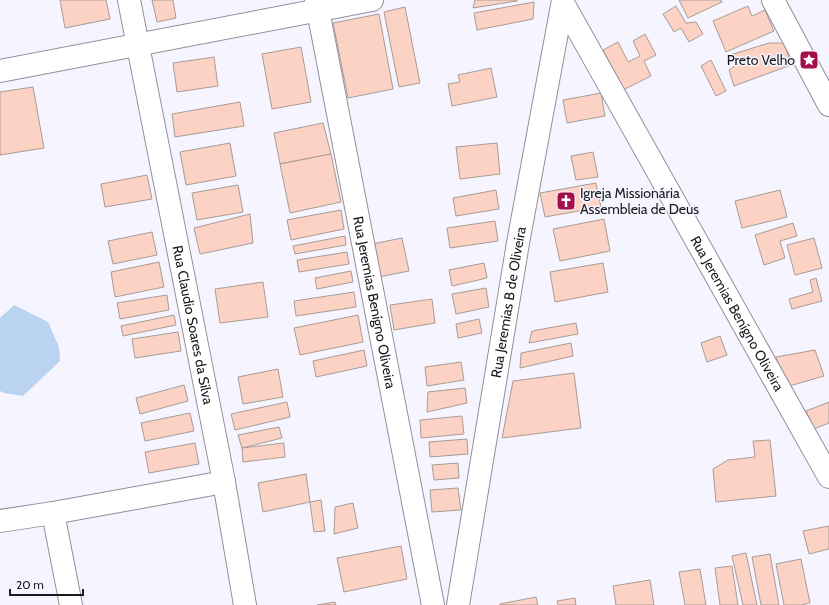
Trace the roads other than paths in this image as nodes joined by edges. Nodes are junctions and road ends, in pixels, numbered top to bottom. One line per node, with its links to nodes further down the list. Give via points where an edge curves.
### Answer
1 (129, 0): 6 (street, Rua Claudio Soares da Silva)
2 (372, 0): 5 (street)
3 (773, 0): 8 (street)
4 (563, 2): 9 (street, Rua Jeremias Benígno Oliveira); 16 (street, Rua Jeremias B de Oliveira, via 518,243)
5 (317, 5): 6 (street); 15 (street, Rua Jeremias Benígno Oliveira)
6 (138, 45): 7 (street); 10 (street, Rua Claudio Soares da Silva)
7 (0, 71)
8 (829, 105)
9 (828, 471)
10 (224, 482): 11 (street); 14 (street, Rua Claudio Soares da Silva)
11 (53, 512): 12 (street); 13 (street)
12 (0, 521)
13 (71, 605)
14 (246, 605)
15 (433, 605)
16 (458, 605)

